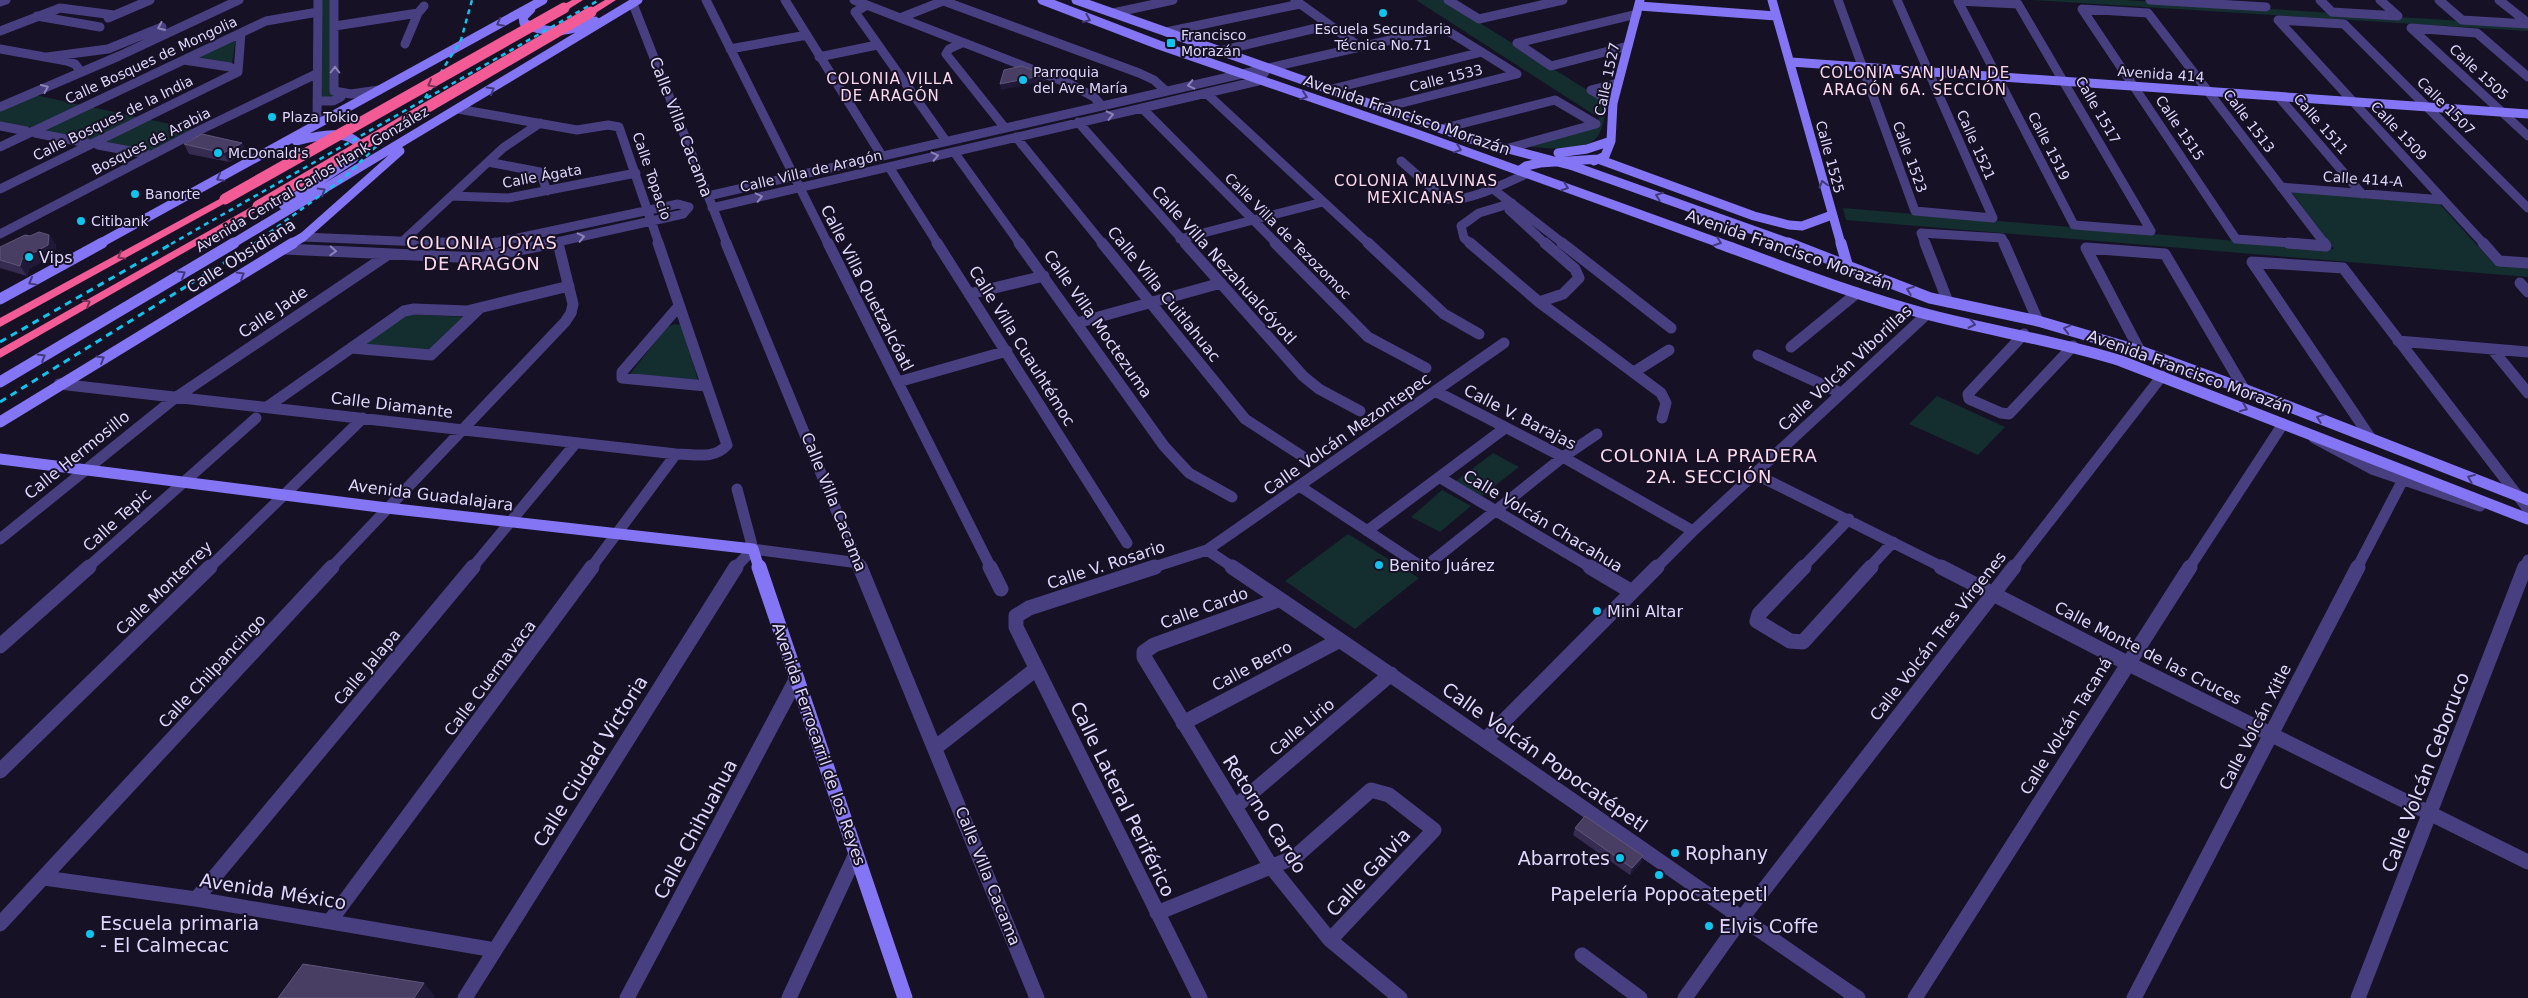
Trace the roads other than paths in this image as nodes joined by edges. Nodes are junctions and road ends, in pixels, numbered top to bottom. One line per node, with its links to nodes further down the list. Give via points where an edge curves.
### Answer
1 (6, 0): 31 (street)
2 (150, 0): 40 (street)
3 (221, 0): 58 (street, one-way to 58)
4 (239, 0): 62 (street)
5 (318, 0): 37 (street)
6 (337, 0): 47 (street)
7 (543, 0): 28 (street, via 527,12 523,20 531,28 552,31 585,25); 80 (street, one-way to 80)
8 (579, 0): 181 (highway, Avenida Central Carlos Hank González, one-way to 181, bridge)
9 (612, 0): 196 (highway, Avenida Central Carlos Hank González, one-way to 9, bridge)
10 (706, 0): 59 (street, Calle Villa Quetzalcóatl)
11 (785, 0): 51 (street)
12 (854, 0): 33 (street)
13 (942, 0): 43 (street); 82 (street, via 1139,73)
14 (1042, 0): 73 (street, Avenida Francisco Morazán, one-way to 73, via 1104,26)
15 (1076, 0): 39 (street, Avenida Francisco Morazán)
16 (1173, 0): 39 (street)
17 (1448, 0): 18 (street, via 1479,20)
18 (1563, 0)
19 (1772, 0): 42 (street, Calle 1525)
20 (1838, 0): 67 (street, Calle 1523)
21 (1898, 0): 71 (street, Calle 1521)
22 (2150, 0): 30 (street)
23 (2259, 0): 30 (street, via 2266,7)
24 (2320, 0): 25 (street, via 2332,12 2398,16)
25 (2380, 0)
26 (2439, 0): 46 (street, via 2462,20)
27 (2499, 0): 46 (street)
28 (633, 1): 95 (street, Avenida Central Carlos Hank González, one-way to 28); 139 (street, Calle Villa Cacama)
29 (1958, 1): 74 (street, Calle 1519); 77 (street, Calle 1517, via 2018,4)
30 (2197, 1)
31 (0, 2)
32 (1297, 2): 45 (street); 49 (street)
33 (867, 5): 43 (street); 54 (street, via 855,12)
34 (424, 6): 38 (street)
35 (1639, 7): 42 (street); 55 (street, Calle 1527); 55 (street, via 1517,44 1552,66)
36 (2082, 9): 79 (street, Calle 1515); 83 (street, Calle 1513, via 2148,13)
37 (318, 12): 50 (street, Calle Bosques de Mongolia, via 267,20); 72 (street)
38 (418, 13): 47 (street); 53 (street)
39 (1113, 13): 49 (street, Avenida Francisco Morazán)
40 (114, 15): 41 (street, via 63,7); 41 (street, via 96,26)
41 (37, 16): 48 (street)
42 (1776, 16): 66 (street, Calle 1525)
43 (900, 18): 52 (street)
44 (2278, 20): 88 (street, Calle 1509); 92 (street, Calle 1507, via 2344,24)
45 (1329, 24): 56 (street); 60 (street)
46 (2528, 24)
47 (335, 26): 85 (street, one-way to 47, via 334,91)
48 (0, 31)
49 (1166, 32): 60 (street, Avenida Francisco Morazán)
50 (241, 33): 65 (street, Calle Bosques de Mongolia); 70 (street)
51 (807, 35): 59 (street); 63 (street)
52 (962, 43): 90 (street, via 1077,87); 104 (street, via 946,54)
53 (405, 44)
54 (877, 45): 63 (street); 110 (street)
55 (1628, 46): 78 (street, Calle 1527)
56 (1360, 47): 61 (street, Calle Villa de Aragón, via 1443,28); 68 (street, Calle Villa de Aragón)
57 (0, 49): 64 (street)
58 (108, 49): 62 (street, via 97,56); 64 (street)
59 (730, 49): 131 (street, Calle Villa Quetzalcóatl)
60 (1220, 50): 68 (street, Avenida Francisco Morazán)
61 (1482, 52): 81 (street); 94 (street, Calle 1533, via 1517,74)
62 (119, 56): 69 (street)
63 (819, 56): 121 (street)
64 (47, 57): 69 (street, via 75,64)
65 (184, 60): 70 (street, Calle Bosques de la India, via 230,67); 114 (street, Calle Bosques de Mongolia)
66 (1791, 62): 67 (street, Avenida 414); 145 (street, Calle 1525, one-way to 66)
67 (1862, 67): 71 (street, Avenida 414); 148 (street, Calle 1523, via 1915,211)
68 (1268, 68): 73 (street, Calle Villa de Aragón); 76 (street); 81 (street, Avenida Francisco Morazán)
69 (81, 72): 91 (street, one-way to 69)
70 (238, 72): 134 (street, Calle Bosques de la India)
71 (1929, 72): 74 (street, Avenida 414); 148 (street, Calle 1521)
72 (316, 74): 87 (street); 152 (street, Bosques de Arabia)
73 (1239, 74): 76 (street, Avenida Francisco Morazán); 82 (street, Calle Villa de Aragón, one-way to 82)
74 (1997, 76): 77 (street, Avenida 414); 151 (street, Calle 1519, via 2074,225)
75 (2528, 77): 96 (street, Calle 1505, via 2477,33 2411,28)
76 (1258, 81): 84 (street, Calle Villa de Aragón); 129 (street, Avenida Francisco Morazán, one-way to 129)
77 (2064, 81): 79 (street, Avenida 414); 151 (street, Calle 1517)
78 (1618, 83): 89 (street, Calle 1527); 89 (street, via 1591,90)
79 (2134, 86): 83 (street, Avenida 414); 159 (street, Calle 1515, via 2236,239)
80 (379, 90): 85 (street); 101 (street)
81 (1328, 90): 94 (street, Avenida Francisco Morazán)
82 (1166, 91): 90 (street, Calle Villa de Aragón)
83 (2208, 91): 86 (street, Avenida 414); 133 (street, Calle 1513)
84 (1206, 93): 93 (street, Calle Villa de Aragón); 141 (street)
85 (341, 94): 87 (street, via 333,101)
86 (2278, 96): 88 (street, Avenida 414); 137 (street, Calle 1511)
87 (317, 101): 101 (street)
88 (2353, 102): 92 (street, Avenida 414); 140 (street, Calle 1509)
89 (1613, 103): 111 (street, Calle 1527)
90 (1102, 106): 98 (street, Calle Villa de Aragón)
91 (0, 107)
92 (2426, 107): 96 (street, Avenida 414); 144 (street, Calle 1507)
93 (1142, 108): 99 (street, Calle Villa de Aragón, one-way to 93); 149 (street, Calle Villa de Tezozomoc)
94 (1382, 108): 106 (street, Avenida Francisco Morazán)
95 (458, 109): 100 (street, Calle Topacio); 107 (street, Avenida Central Carlos Hank González)
96 (2501, 112): 97 (street, Avenida 414); 108 (street, Calle 1505)
97 (2528, 114)
98 (1041, 120): 104 (street, Calle Villa de Aragón); 105 (street)
99 (1078, 122): 105 (street, Calle Villa de Aragón); 154 (street, Calle Villa Nezahualcóyotl)
100 (540, 123): 125 (street); 130 (street, Calle Topacio, via 576,130 617,126)
101 (317, 124): 119 (street)
102 (0, 126): 112 (street)
103 (199, 128): 118 (street)
104 (1005, 128): 110 (street, Calle Villa de Aragón)
105 (1050, 129): 109 (street, Calle Villa de Aragón)
106 (1442, 129): 115 (street, Avenida Francisco Morazán); 115 (street, via 1555,100 1596,124)
107 (422, 131): 153 (street, Calle Obsidiana); 161 (street, Avenida Central Carlos Hank González, one-way to 107)
108 (2528, 136)
109 (1016, 137): 117 (street, Calle Villa de Aragón); 176 (street, Calle Villa Cuitlahuac)
110 (946, 141): 116 (street, Calle Villa de Aragón)
111 (1611, 141): 120 (street, via 1572,152); 123 (street, Calle 1527, via 1607,153)
112 (87, 143)
113 (98, 144): 118 (street)
114 (0, 147)
115 (1509, 148): 120 (street, Avenida Francisco Morazán)
116 (908, 150): 121 (street, Calle Villa de Aragón); 122 (street)
117 (954, 152): 122 (street, Calle Villa de Aragón, one-way to 117); 166 (street, Calle Villa Moctezuma)
118 (147, 154): 150 (street)
119 (264, 154): 161 (street, via 298,140 325,135 355,138 362,148 352,160 246,230); 173 (street, one-way to 173)
120 (1536, 155): 126 (street, Avenida Francisco Morazán); 129 (street, via 1518,157 1510,162)
121 (882, 156): 131 (street, Calle Villa de Aragón)
122 (916, 160): 127 (street, Calle Villa de Aragón)
123 (1598, 160): 126 (street); 128 (street); 147 (street)
124 (1401, 161): 135 (street, via 1446,200 1454,201)
125 (488, 162): 136 (street, via 540,172); 138 (street)
126 (1559, 162): 128 (street, Avenida Francisco Morazán); 129 (street, via 1526,166)
127 (889, 166): 132 (street, Calle Villa de Aragón); 172 (street, Calle Villa Cuauhtémoc)
128 (1573, 166): 129 (street); 155 (street, Avenida Francisco Morazán, one-way to 128)
129 (1518, 172): 135 (street); 171 (street, Avenida Francisco Morazán, one-way to 171)
130 (636, 173): 136 (street, Calle Ágata); 146 (street, Calle Topacio)
131 (794, 176): 132 (street, Calle Villa Quetzalcóatl); 139 (street, Calle Villa de Aragón)
132 (800, 187): 143 (street, Calle Villa de Aragón, one-way to 132); 202 (street, Calle Villa Quetzalcóatl)
133 (2281, 187): 137 (street, Calle 414-A); 159 (street, Calle 1513)
134 (0, 189)
135 (1493, 189): 142 (street)
136 (547, 190): 138 (street, Calle Ágata, via 508,198)
137 (2362, 194): 140 (street, Calle 414-A)
138 (452, 196): 156 (street)
139 (708, 196): 143 (street, Calle Villa Cacama)
140 (2443, 200): 164 (street, Calle 1509, via 2499,261)
141 (1324, 202): 149 (street); 184 (street, via 1444,314)
142 (1509, 204): 174 (street, via 1549,248 1575,269 1579,278 1563,294); 174 (street, via 1468,219 1461,226 1461,232); 183 (street)
143 (712, 208): 252 (street, Calle Villa Cacama)
144 (2528, 208)
145 (1832, 215): 147 (street, via 1802,226); 165 (street, Calle 1525)
146 (650, 216): 157 (street, one-way to 146); 158 (street); 177 (street, Calle Topacio)
147 (1754, 216): 155 (street)
148 (1993, 218)
149 (1251, 220): 154 (street); 198 (street, Calle Villa de Tezozomoc, via 1368,337)
150 (0, 230)
151 (2151, 231)
152 (0, 234)
153 (302, 237): 156 (street); 160 (street, Calle Obsidiana)
154 (1180, 239): 167 (street, Calle Villa Nezahualcóyotl)
155 (1782, 240): 165 (street, Avenida Francisco Morazán)
156 (403, 241): 158 (street, via 470,245)
157 (558, 242): 163 (street); 169 (street, Calle Chilpancingo)
158 (503, 243): 163 (street)
159 (2326, 246)
160 (284, 249): 162 (street, one-way to 162); 203 (street, Calle Obsidiana, one-way to 160)
161 (224, 250): 201 (street, Avenida Central Carlos Hank González, one-way to 161)
162 (389, 254): 163 (street, via 459,258); 209 (street, Calle Jade)
163 (505, 254)
164 (2528, 263)
165 (1847, 264): 175 (street, Avenida Francisco Morazán, one-way to 165, via 1914,292)
166 (1044, 276): 172 (street); 182 (street, Calle Villa Moctezuma)
167 (1221, 283): 176 (street); 211 (street, Calle Villa Nezahualcóyotl, via 1303,376 1319,389)
168 (2524, 284): 170 (street)
169 (569, 286): 178 (street); 218 (street, Calle Chilpancingo, via 573,304 565,322)
170 (2528, 292)
171 (1857, 293): 179 (street, Avenida Francisco Morazán); 189 (street)
172 (969, 294): 193 (street, Calle Villa Cuauhtémoc)
173 (0, 299)
174 (1538, 302): 199 (street)
175 (1948, 302): 180 (street, Avenida Francisco Morazán); 180 (street, via 1921,232 2002,238)
176 (1149, 303): 182 (street); 224 (street, Calle Villa Cuitlahuac, via 1244,419)
177 (679, 306): 204 (street, Calle Topacio); 204 (street, via 622,372 622,378)
178 (480, 308): 190 (street, via 464,311 407,310); 190 (street, via 432,355)
179 (1927, 314): 185 (street, Avenida Francisco Morazán, one-way to 185); 207 (street, Calle Volcán Viborillas)
180 (2038, 322): 194 (street, Avenida Francisco Morazán, one-way to 180)
181 (0, 323)
182 (1077, 323): 235 (street, Calle Villa Moctezuma, via 1164,446 1189,473)
183 (1671, 328)
184 (1479, 334)
185 (2024, 334): 188 (street, Avenida Francisco Morazán); 188 (street, via 1968,397 2011,413 2064,352)
186 (2398, 341): 191 (street); 220 (street, via 2343,268 2252,262); 236 (street)
187 (1504, 343): 206 (street, Calle Volcán Mezontepec)
188 (2073, 346): 200 (street, Avenida Francisco Morazán)
189 (1791, 347)
190 (350, 348): 210 (street)
191 (2492, 349): 195 (street); 208 (street)
192 (1669, 350): 199 (street)
193 (1007, 351): 202 (street); 248 (street, Calle Villa Cuauhtémoc)
194 (2140, 351): 205 (street, Avenida Francisco Morazán); 205 (street, via 2086,248 2165,254)
195 (2528, 352)
196 (0, 354)
197 (1758, 355): 207 (street)
198 (1426, 368)
199 (1634, 372): 214 (street, via 1666,398 1668,406)
200 (2162, 376): 216 (street, Avenida Francisco Morazán, one-way to 216); 255 (street, Calle Volcán Tres Vírgenes)
201 (0, 382)
202 (898, 382): 253 (street, Calle Villa Quetzalcóatl)
203 (59, 384): 209 (street, Calle Diamante); 215 (street, Calle Obsidiana)
204 (706, 386): 222 (street, Calle Topacio, via 727,444)
205 (2244, 389): 220 (street, Avenida Francisco Morazán, one-way to 205)
206 (1435, 391): 217 (street, Calle V. Barajas); 232 (street, Calle Volcán Mezontepec)
207 (1840, 393): 228 (street, Calle Volcán Viborillas)
208 (2528, 393)
209 (175, 398): 210 (street, Calle Diamante); 227 (street, Calle Hermosillo)
210 (267, 407): 213 (street, Calle Diamante)
211 (1360, 411)
212 (256, 418): 231 (street, Calle Tepic)
213 (364, 418): 218 (street, Calle Diamante); 234 (street, Calle Monterrey)
214 (1662, 418)
215 (0, 422)
216 (2284, 424): 229 (street, Avenida Francisco Morazán, via 2306,432 2334,451); 261 (street, Calle Volcán Tacaná)
217 (1504, 428): 225 (street, Calle V. Barajas); 230 (street)
218 (461, 430): 221 (street, Calle Diamante); 237 (street, Calle Chilpancingo)
219 (1597, 434): 225 (street)
220 (2370, 438): 236 (street, Avenida Francisco Morazán, one-way to 220)
221 (575, 444): 223 (street, Calle Diamante); 242 (street, Calle Jalapa)
222 (720, 453): 223 (street, Calle Diamante, via 707,456)
223 (676, 454): 245 (street, Calle Cuernavaca)
224 (1302, 456)
225 (1563, 457): 239 (street); 244 (street, Calle V. Barajas)
226 (0, 459): 227 (street, Avenida Guadalajara)
227 (84, 470): 231 (street, Avenida Guadalajara); 246 (street, Calle Hermosillo)
228 (1755, 474): 240 (street, Calle Monte de las Cruces); 244 (street, Calle Volcán Viborillas)
229 (2405, 476): 241 (street); 266 (street, Calle Volcán Xitle)
230 (1439, 478): 239 (street, Calle Volcán Chacahua); 243 (street)
231 (183, 483): 234 (street, Avenida Guadalajara); 259 (street, Calle Tepic)
232 (1301, 487): 243 (street); 250 (street, Calle Volcán Mezontepec)
233 (736, 489): 249 (street, Avenida Ferrocarril de los Reyes)
234 (285, 495): 237 (street, Avenida Guadalajara); 269 (street, Calle Monterrey)
235 (1232, 498)
236 (2522, 498): 238 (street)
237 (387, 508): 242 (street, Avenida Guadalajara); 275 (street, Calle Chilpancingo)
238 (2528, 509)
239 (1495, 512): 243 (street, via 1424,565); 254 (street, Calle Volcán Chacahua)
240 (1848, 519): 247 (street, Calle Monte de las Cruces); 247 (street, via 1759,614 1757,621 1800,644)
241 (2528, 519)
242 (511, 522): 245 (street, Avenida Guadalajara); 276 (street, Calle Jalapa)
243 (1367, 531)
244 (1694, 531): 254 (street, Calle Volcán Viborillas)
245 (619, 535): 249 (street, Avenida Guadalajara); 279 (street, Calle Cuernavaca)
246 (0, 539)
247 (1893, 542): 255 (street, Calle Monte de las Cruces)
248 (1127, 543)
249 (753, 549): 252 (street, Avenida Guadalajara); 264 (street, Avenida Ferrocarril de los Reyes); 282 (street, Calle Ciudad Victoria, via 733,570)
250 (1208, 550): 256 (street, Calle Volcán Popocatépetl); 257 (street, Calle V. Rosario, via 1038,605)
251 (2528, 560): 271 (street, Calle Volcán Ceboruco)
252 (859, 563): 268 (street, Calle Villa Cacama)
253 (1001, 589)
254 (1632, 592): 267 (street, Calle Volcán Viborillas)
255 (1993, 594): 261 (street, Calle Monte de las Cruces); 278 (street, Calle Volcán Tres Vírgenes)
256 (1278, 600): 258 (street, Calle Volcán Popocatépetl); 260 (street, Calle Cardo, via 1154,645)
257 (1016, 616): 262 (street, Calle Lateral Periférico, via 1016,627)
258 (1338, 641): 263 (street, Calle Volcán Popocatépetl); 265 (street, Calle Berro)
259 (0, 646)
260 (1144, 652): 265 (street, Retorno Cardo, via 1145,661)
261 (2126, 663): 266 (street, Calle Monte de las Cruces); 294 (street, Calle Volcán Tacaná)
262 (1036, 669): 268 (street); 277 (street, Calle Lateral Periférico)
263 (1391, 674): 267 (street, Calle Volcán Popocatépetl); 270 (street, Calle Lirio)
264 (797, 678): 272 (street, Avenida Ferrocarril de los Reyes); 285 (street, Calle Chihuahua)
265 (1183, 723): 270 (street, Retorno Cardo)
266 (2272, 735): 271 (street, Calle Monte de las Cruces); 295 (street, Calle Volcán Xitle)
267 (1485, 740): 278 (street, Calle Volcán Popocatépetl)
268 (935, 748): 288 (street, Calle Villa Cacama)
269 (0, 771)
270 (1235, 806): 274 (street, Retorno Cardo)
271 (2432, 812): 273 (street, Calle Monte de las Cruces); 296 (street, Calle Volcán Ceboruco)
272 (856, 854): 286 (street); 287 (street, Avenida Ferrocarril de los Reyes)
273 (2528, 862)
274 (1272, 868): 277 (street); 281 (street, Retorno Cardo); 281 (street, Calle Galvia, via 1295,857 1371,790 1389,796 1434,830)
275 (44, 878): 276 (street, Avenida México); 280 (street, Calle Chilpancingo)
276 (196, 899): 279 (street, Avenida México)
277 (1157, 913): 289 (street, Calle Lateral Periférico)
278 (1742, 918): 292 (street, Calle Volcán Tres Vírgenes); 293 (street, Calle Volcán Popocatépetl)
279 (330, 921): 282 (street, Avenida México)
280 (0, 924)
281 (1330, 940): 290 (street, Retorno Cardo)
282 (495, 950): 284 (street, Calle Ciudad Victoria)
283 (1582, 955): 291 (street)
284 (465, 998)
285 (627, 998)
286 (789, 998)
287 (905, 998)
288 (1038, 998)
289 (1200, 998)
290 (1400, 998)
291 (1640, 998)
292 (1685, 998)
293 (1858, 998)
294 (1914, 998)
295 (2134, 998)
296 (2358, 998)

